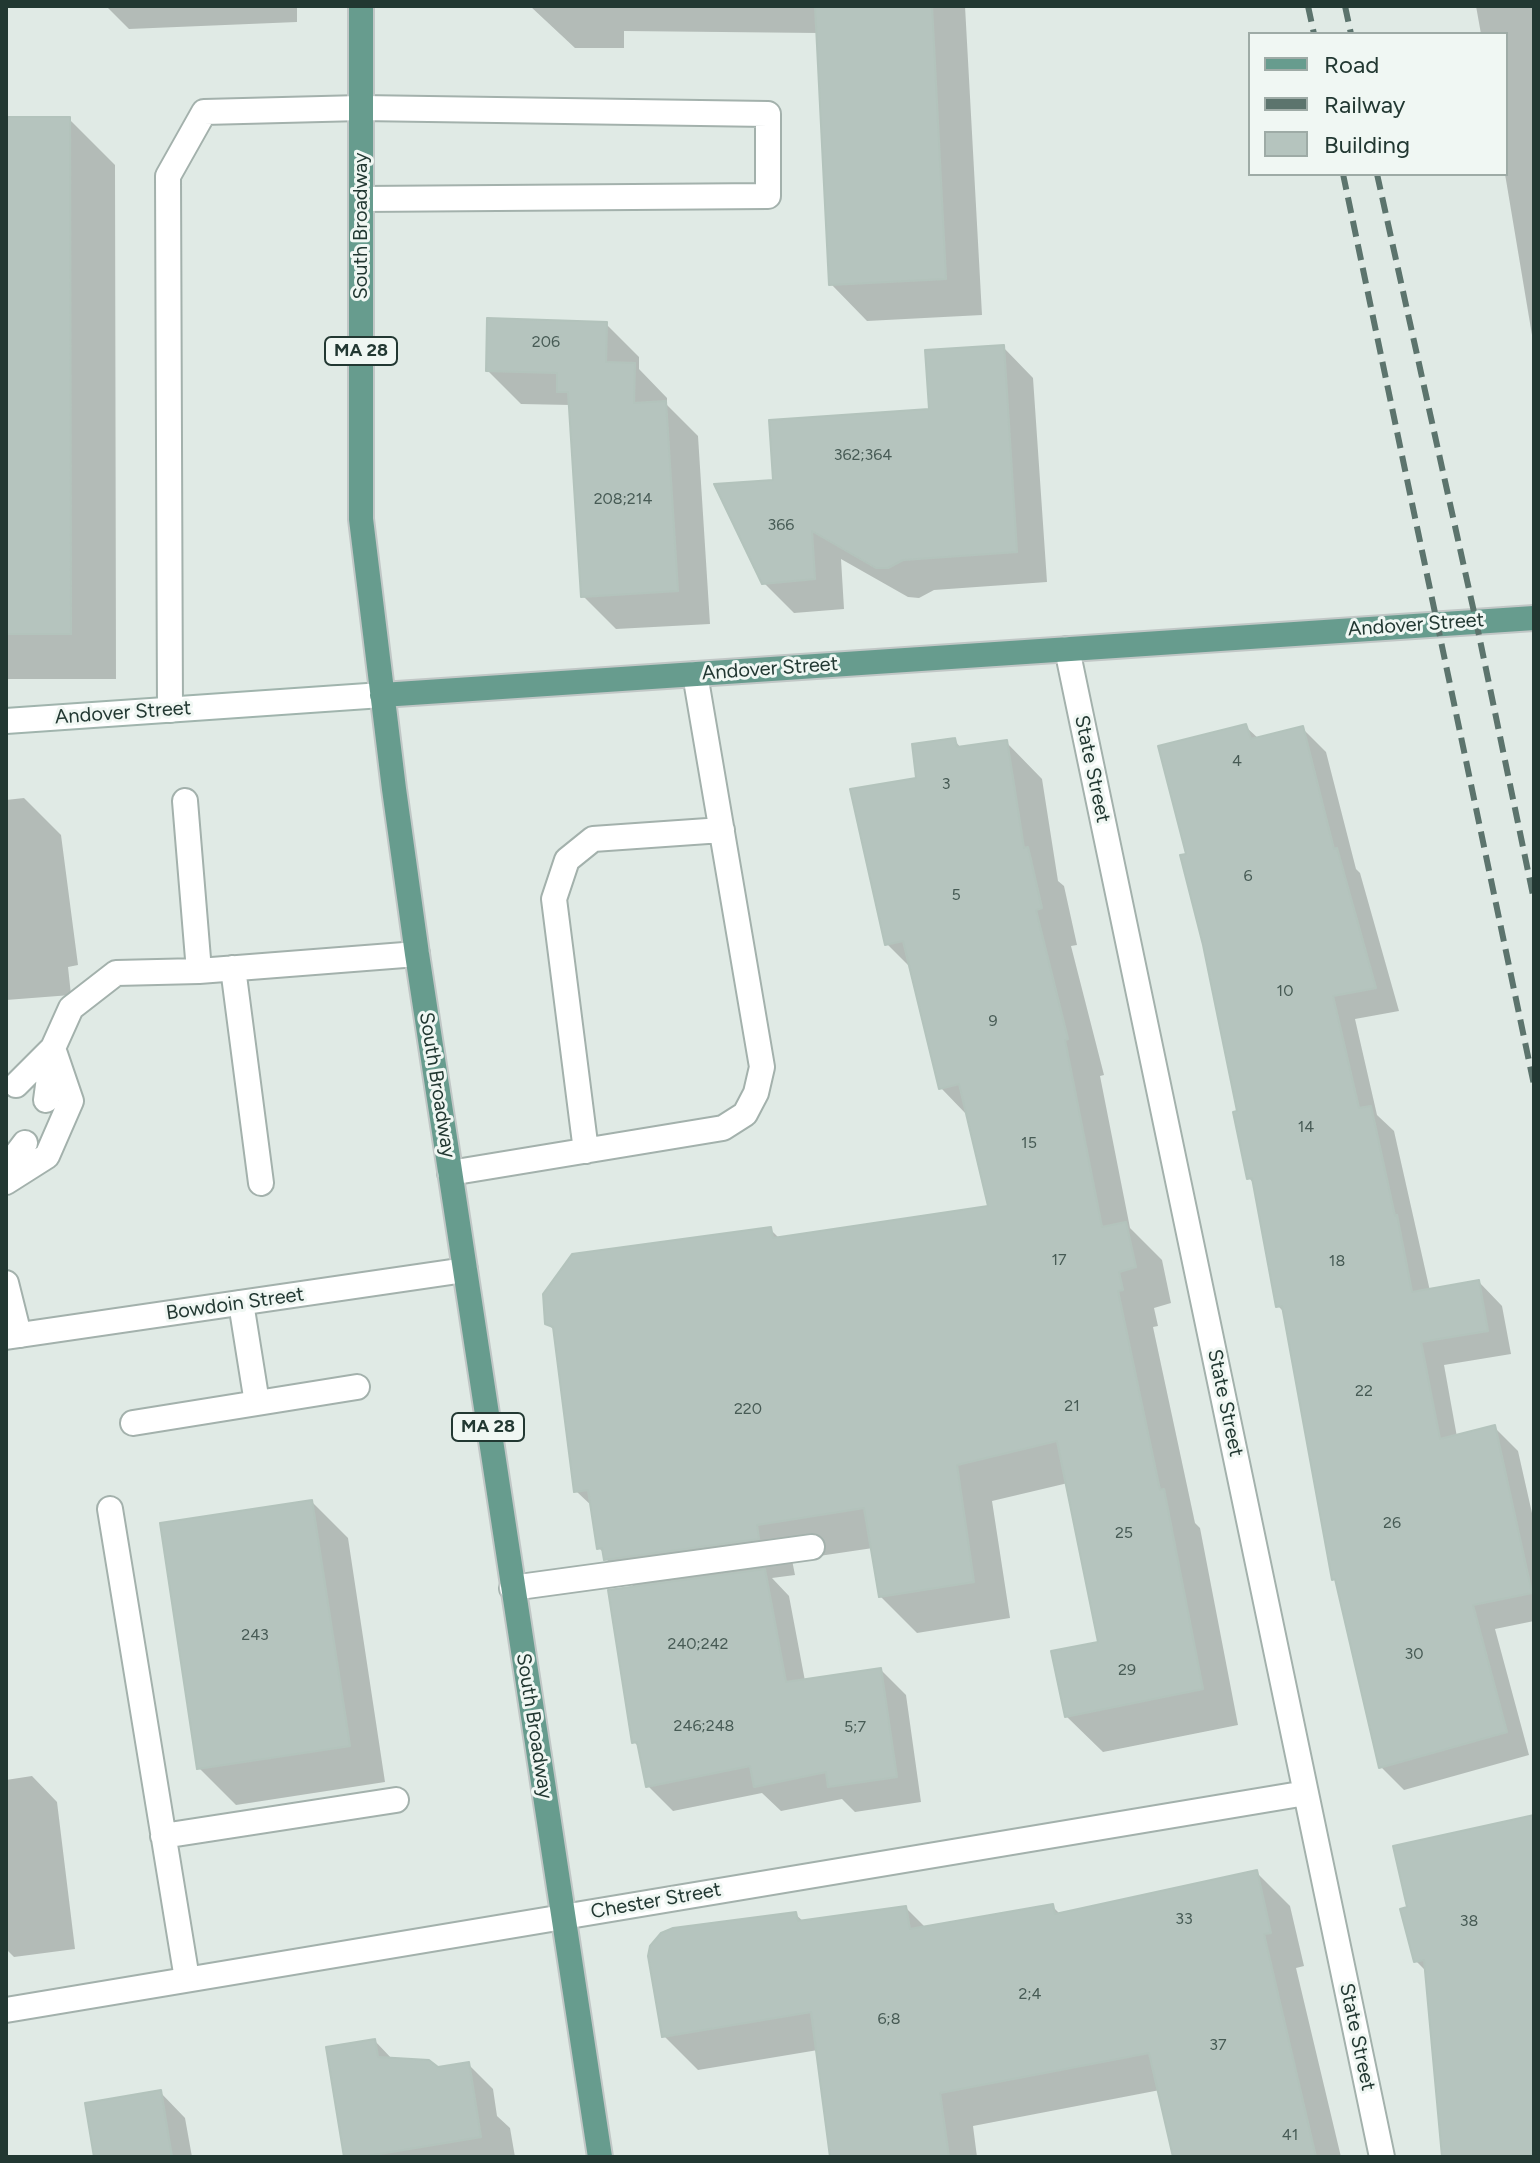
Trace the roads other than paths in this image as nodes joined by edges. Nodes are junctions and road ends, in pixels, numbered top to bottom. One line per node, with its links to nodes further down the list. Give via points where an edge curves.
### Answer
1 (361, 6): 2 (main road, South Broadway / MA 28)
2 (361, 108): 3 (main road, South Broadway / MA 28); 3 (street, via 768,114 768,196); 8 (street, via 204,112 168,176)
3 (362, 199): 7 (main road, South Broadway / MA 28, via 361,519)
4 (1534, 618): 5 (main road, Andover Street)
5 (1067, 649): 6 (main road, Andover Street); 34 (street, State Street)
6 (695, 674): 7 (main road, Andover Street); 11 (street)
7 (382, 695): 8 (street, Andover Street); 12 (main road, South Broadway / MA 28)
8 (170, 710): 9 (street, Andover Street)
9 (6, 721)
10 (185, 801): 14 (street)
11 (722, 830): 19 (street, via 762,1067 756,1093 745,1114 723,1128); 19 (street, via 593,839 567,860 554,899)
12 (417, 954): 13 (street); 21 (main road, South Broadway / MA 28)
13 (233, 968): 14 (street); 23 (street)
14 (199, 971): 15 (street, via 116,973 71,1008)
15 (53, 1048): 16 (street); 17 (street); 22 (street, via 71,1101 47,1156)
16 (16, 1085)
17 (46, 1100)
18 (25, 1143): 20 (street)
19 (586, 1151): 21 (street)
20 (6, 1168)
21 (450, 1173): 24 (main road, South Broadway / MA 28)
22 (6, 1182)
23 (261, 1183)
24 (465, 1270): 26 (street, Bowdoin Street); 33 (main road, South Broadway / MA 28)
25 (6, 1283): 27 (street)
26 (241, 1303): 27 (street, Bowdoin Street); 29 (street)
27 (12, 1336)
28 (357, 1387): 29 (street)
29 (257, 1403): 30 (street)
30 (133, 1423)
31 (110, 1509): 36 (street)
32 (812, 1547): 33 (street)
33 (512, 1588): 37 (main road, South Broadway / MA 28)
34 (1306, 1793): 37 (street, Chester Street); 41 (street, State Street)
35 (396, 1800): 36 (street)
36 (163, 1836): 38 (street)
37 (563, 1916): 38 (street, Chester Street); 40 (main road, South Broadway / MA 28)
38 (187, 1979): 39 (street, Chester Street)
39 (6, 2010)
40 (600, 2157)
41 (1382, 2157)

